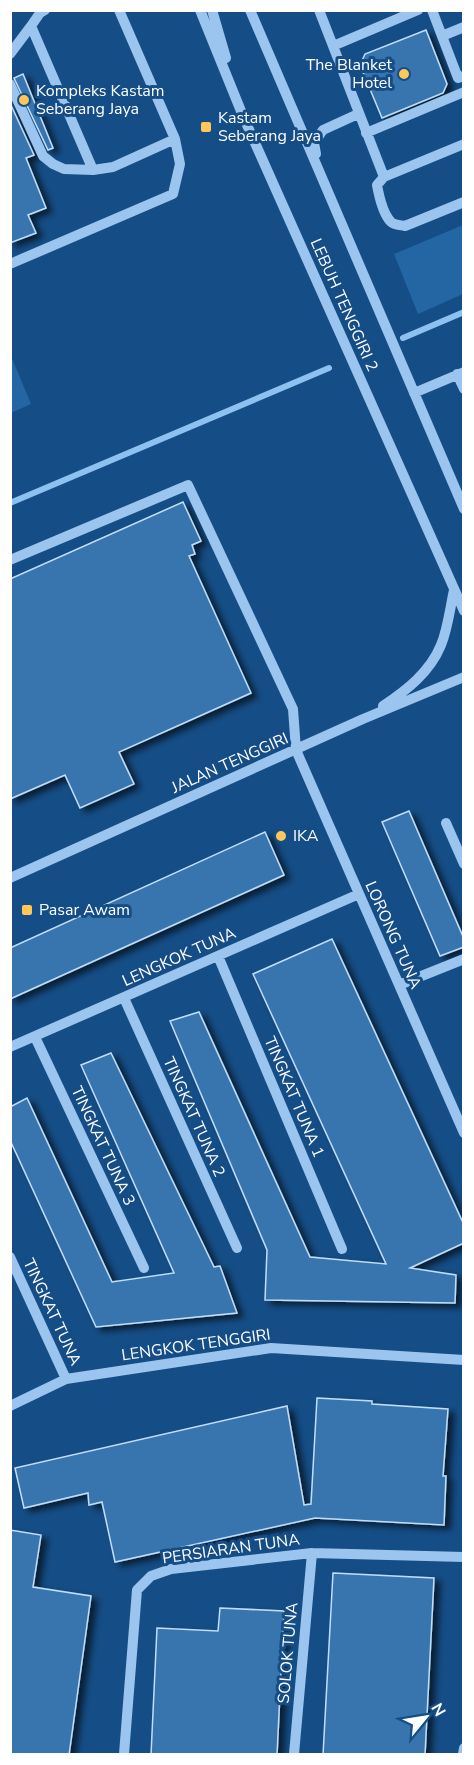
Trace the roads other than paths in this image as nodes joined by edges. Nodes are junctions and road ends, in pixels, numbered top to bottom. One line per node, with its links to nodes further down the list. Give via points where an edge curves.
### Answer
1 (45, 10): 9 (street)
2 (120, 10): 20 (street)
3 (200, 10): 18 (street, LEBUH TENGGIRI 2)
4 (212, 10): 18 (street)
5 (250, 10): 23 (street, LEBUH TENGGIRI 2)
6 (319, 10): 12 (street)
7 (418, 10): 12 (street)
8 (432, 10): 11 (street)
9 (31, 26): 13 (street); 22 (street)
10 (464, 27): 11 (street)
11 (442, 36): 14 (street)
12 (333, 46): 17 (street)
13 (10, 54)
14 (461, 77): 16 (street)
15 (10, 84): 22 (street, via 43,156 64,169)
16 (464, 91): 19 (street)
17 (358, 114): 19 (street); 23 (street, via 322,130 314,143)
18 (243, 116): 32 (street, LEBUH TENGGIRI 2)
19 (366, 133): 24 (street)
20 (175, 139): 22 (street, via 113,167); 26 (street, via 180,164 173,194)
21 (464, 144): 24 (street)
22 (93, 170)
23 (320, 173): 29 (street, LEBUH TENGGIRI 2)
24 (384, 177): 25 (street, via 377,185 379,196 390,221 397,225 405,226)
25 (464, 202)
26 (10, 264)
27 (460, 373): 28 (street); 29 (street)
28 (464, 389)
29 (414, 393): 30 (street, LEBUH TENGGIRI 2)
30 (464, 509)
31 (10, 560): 36 (street, LORONG TUNA, via 188,485 293,709)
32 (454, 590): 33 (street, LEBUH TENGGIRI 2); 35 (street, via 441,645 428,669 406,690)
33 (464, 611)
34 (464, 677): 35 (street, JALAN TENGGIRI)
35 (363, 719): 36 (street, JALAN TENGGIRI)
36 (296, 750): 39 (street, JALAN TENGGIRI); 40 (street, LORONG TUNA)
37 (447, 822): 38 (street)
38 (464, 864)
39 (10, 878)
40 (358, 894): 41 (street, LENGKOK TUNA); 43 (street, LORONG TUNA)
41 (218, 956): 44 (street, LENGKOK TUNA); 49 (street, TINGKAT TUNA 1)
42 (464, 959): 43 (street)
43 (399, 985): 47 (street, LORONG TUNA)
44 (124, 998): 45 (street, LENGKOK TUNA); 48 (street, TINGKAT TUNA 2)
45 (35, 1037): 46 (street, LENGKOK TUNA); 51 (street, TINGKAT TUNA 3)
46 (10, 1047)
47 (464, 1133)
48 (237, 1248)
49 (342, 1249)
50 (10, 1257): 53 (street, TINGKAT TUNA)
51 (144, 1268)
52 (464, 1360): 53 (street, LENGKOK TENGGIRI, via 271,1348)
53 (66, 1379): 54 (street, LENGKOK TENGGIRI)
54 (10, 1406)
55 (312, 1553): 56 (street, PERSIARAN TUNA); 58 (street, PERSIARAN TUNA, via 171,1569 151,1576 137,1590); 59 (street, SOLOK TUNA)
56 (464, 1557)
57 (464, 1748): 60 (street)
58 (124, 1755)
59 (294, 1755)
60 (463, 1755)

